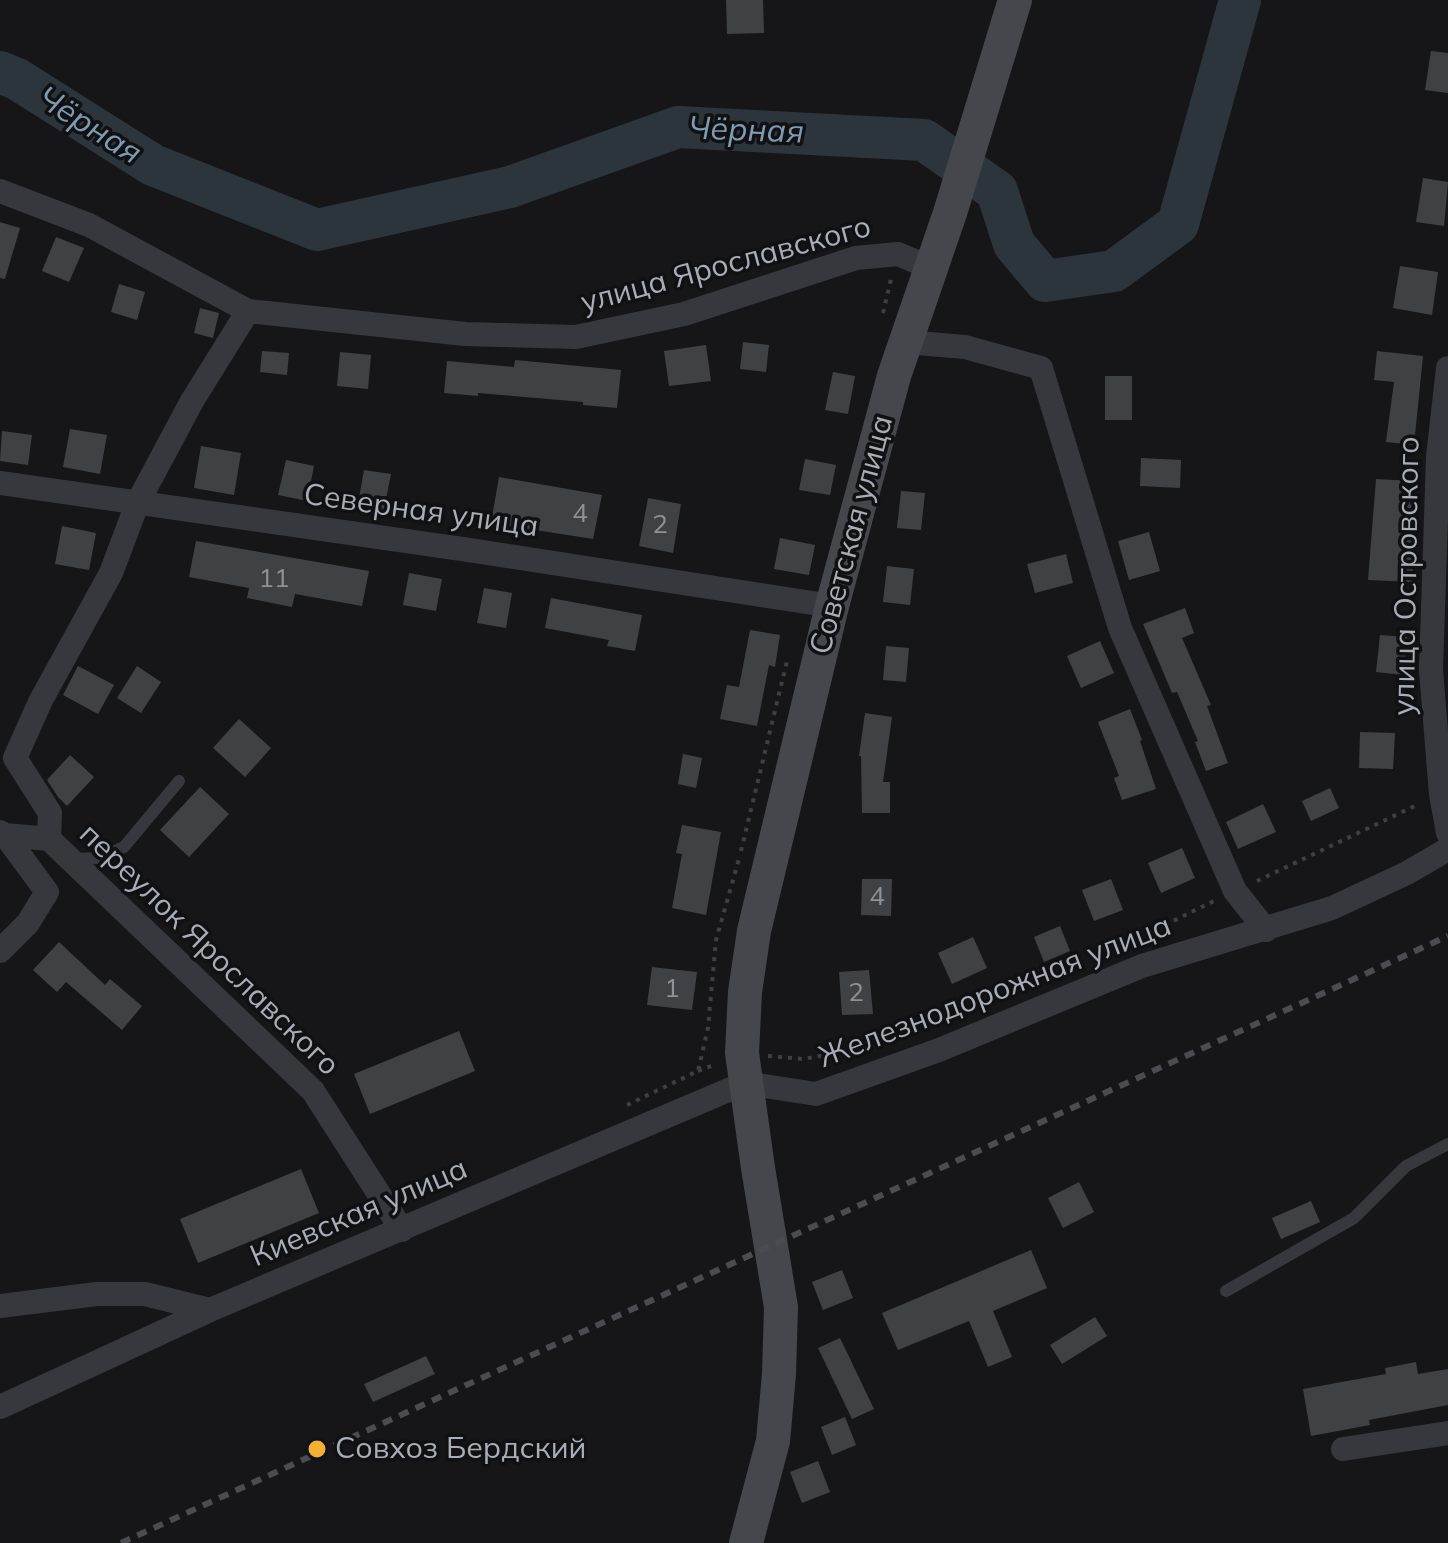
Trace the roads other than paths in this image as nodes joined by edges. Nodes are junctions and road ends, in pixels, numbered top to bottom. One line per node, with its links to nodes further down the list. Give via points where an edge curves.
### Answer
1 (1015, 0): 3 (main road, Советская улица)
2 (0, 191): 4 (street, улица Ярославского, via 89,225)
3 (931, 268): 4 (street, улица Ярославского, via 898,254 856,258 684,314 576,337 465,334); 5 (main road, Советская улица)
4 (248, 311): 8 (street)
5 (892, 334): 9 (main road, Советская улица); 16 (street, via 1041,368 1120,628 1235,891)
6 (1448, 368): 12 (street, улица Островского, via 1438,457 1431,670)
7 (0, 483): 8 (street, Северная улица)
8 (137, 504): 9 (street, Северная улица); 13 (street, via 111,573 15,758 50,813)
9 (832, 606): 18 (main road, Советская улица, via 754,931 745,992)
10 (179, 781): 15 (lane, via 124,847 101,858)
11 (2, 833): 13 (street, переулок Ярославского); 17 (street, via 47,892 28,923)
12 (1448, 833)
13 (49, 839): 15 (street, переулок Ярославского)
14 (1448, 849): 16 (street, Железнодорожная улица, via 1332,908)
15 (71, 859): 20 (street, переулок Ярославского, via 313,1091)
16 (1266, 930): 18 (street, Железнодорожная улица, via 1142,966 816,1094)
17 (0, 951)
18 (744, 1068): 20 (street, Киевская улица); 27 (main road, Советская улица, via 781,1307 773,1441)
19 (1448, 1144): 21 (lane, via 1406,1166 1354,1218)
20 (402, 1230): 23 (street, Киевская улица)
21 (1226, 1291)
22 (0, 1306): 23 (street, via 145,1294)
23 (210, 1310): 24 (street, Киевская улица)
24 (0, 1407)
25 (1448, 1433): 26 (street)
26 (1343, 1449)
27 (746, 1543)

